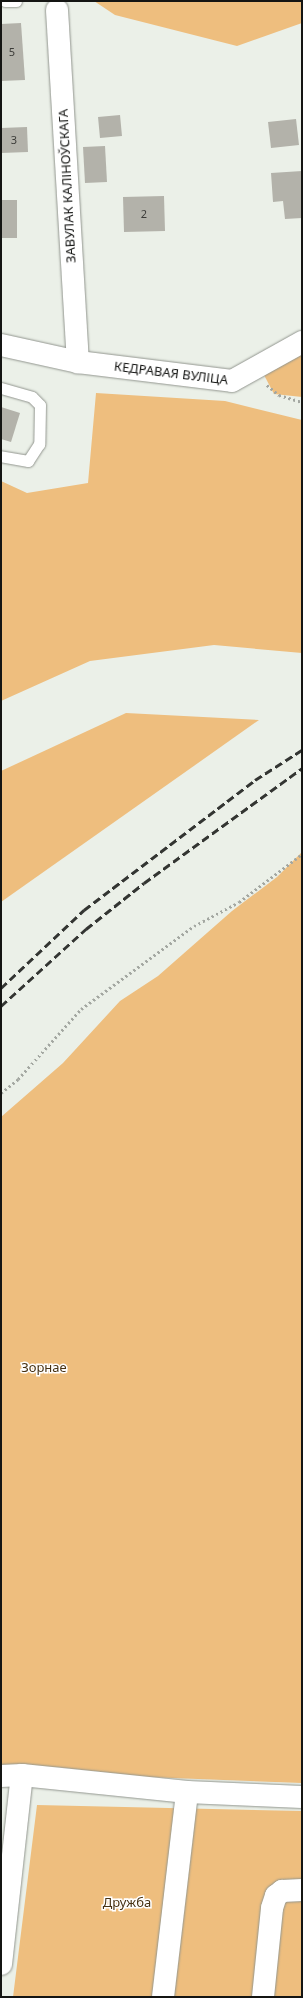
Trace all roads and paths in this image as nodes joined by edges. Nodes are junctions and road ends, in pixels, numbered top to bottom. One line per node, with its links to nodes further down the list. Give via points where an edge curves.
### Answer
1 (5, 1): 2 (lane)
2 (16, 1)
3 (58, 6): 6 (street, ЗАВУЛАК КАЛІНОЎСКАГА)
4 (302, 342): 7 (street, КЕДРАВАЯ ВУЛІЦА)
5 (1, 345): 6 (street, КЕДРАВАЯ ВУЛІЦА)
6 (78, 362): 7 (street, КЕДРАВАЯ ВУЛІЦА, via 232,381)
7 (250, 371): 9 (path, via 279,395)
8 (1, 388): 10 (lane, via 32,397 40,405 40,444 28,460)
9 (302, 402)
10 (1, 456)
11 (302, 854): 12 (path, via 239,902 194,926 81,1009 18,1079)
12 (1, 1093)
13 (11, 1776): 14 (street); 17 (street)
14 (187, 1792): 15 (street); 18 (street)
15 (302, 1797)
16 (302, 1890): 19 (street, via 282,1890 276,1896 272,1908)
17 (1, 1964)
18 (163, 1997)
19 (264, 1997)

